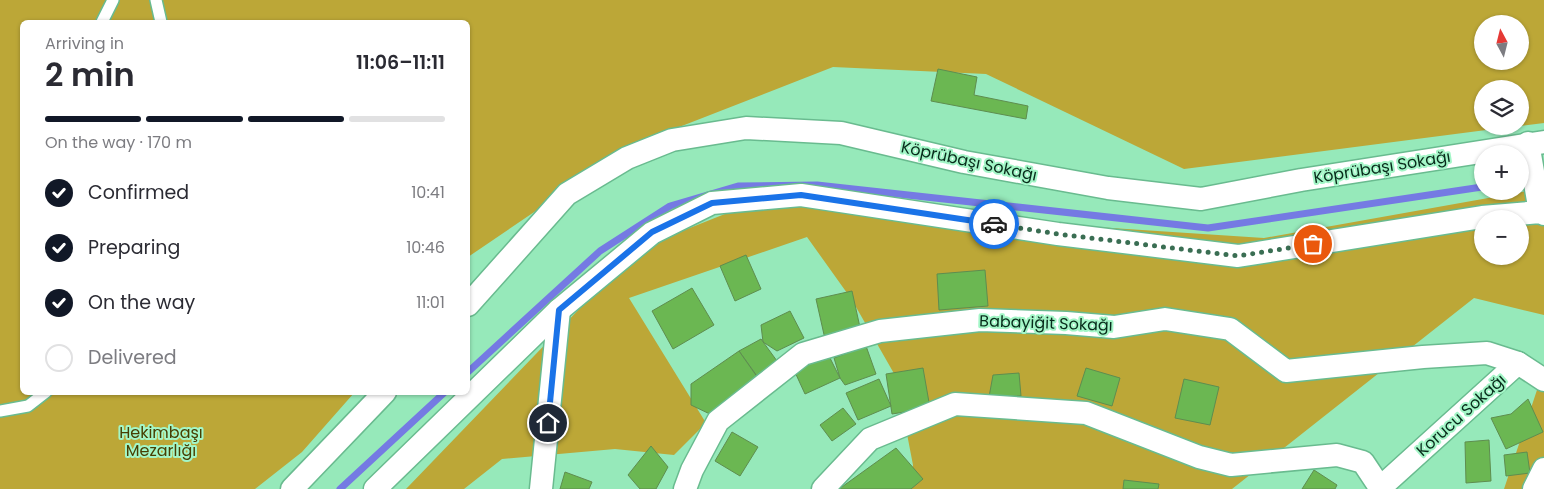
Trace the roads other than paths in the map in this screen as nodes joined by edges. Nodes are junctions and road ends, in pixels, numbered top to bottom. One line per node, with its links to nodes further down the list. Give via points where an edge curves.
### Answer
1 (113, 0): 3 (lane)
2 (156, 0): 4 (lane)
3 (103, 20)
4 (161, 20)
5 (1536, 142): 6 (street, Köprübaşı Sokağı); 7 (street, Köprübaşı Sokağı, via 1201,199 1108,188 964,162 841,133 746,128 672,140 627,158 567,194)
6 (1542, 213): 8 (street, Köprübaşı Sokağı, via 1482,217 1238,256 1058,234 801,195 712,203 652,232)
7 (470, 302)
8 (559, 310): 16 (street, Köprübaşı Sokağı); 17 (street)
9 (1518, 363): 10 (street, Korucu Sokağı); 18 (street, Babayiğit Sokağı, via 1487,352 1286,371 1230,328 1165,319 1114,327 980,320 880,331 803,354 718,421); 20 (street, Korucu Sokağı)
10 (1544, 380)
11 (42, 395): 13 (lane, via 28,406)
12 (382, 395): 15 (street)
13 (0, 411)
14 (1544, 469): 21 (street)
15 (292, 489)
16 (375, 489)
17 (541, 489)
18 (685, 489)
19 (823, 489): 20 (street, via 870,439 955,404 1086,413 1198,457 1231,465 1337,455 1362,462)
20 (1381, 489)
21 (1534, 489)

